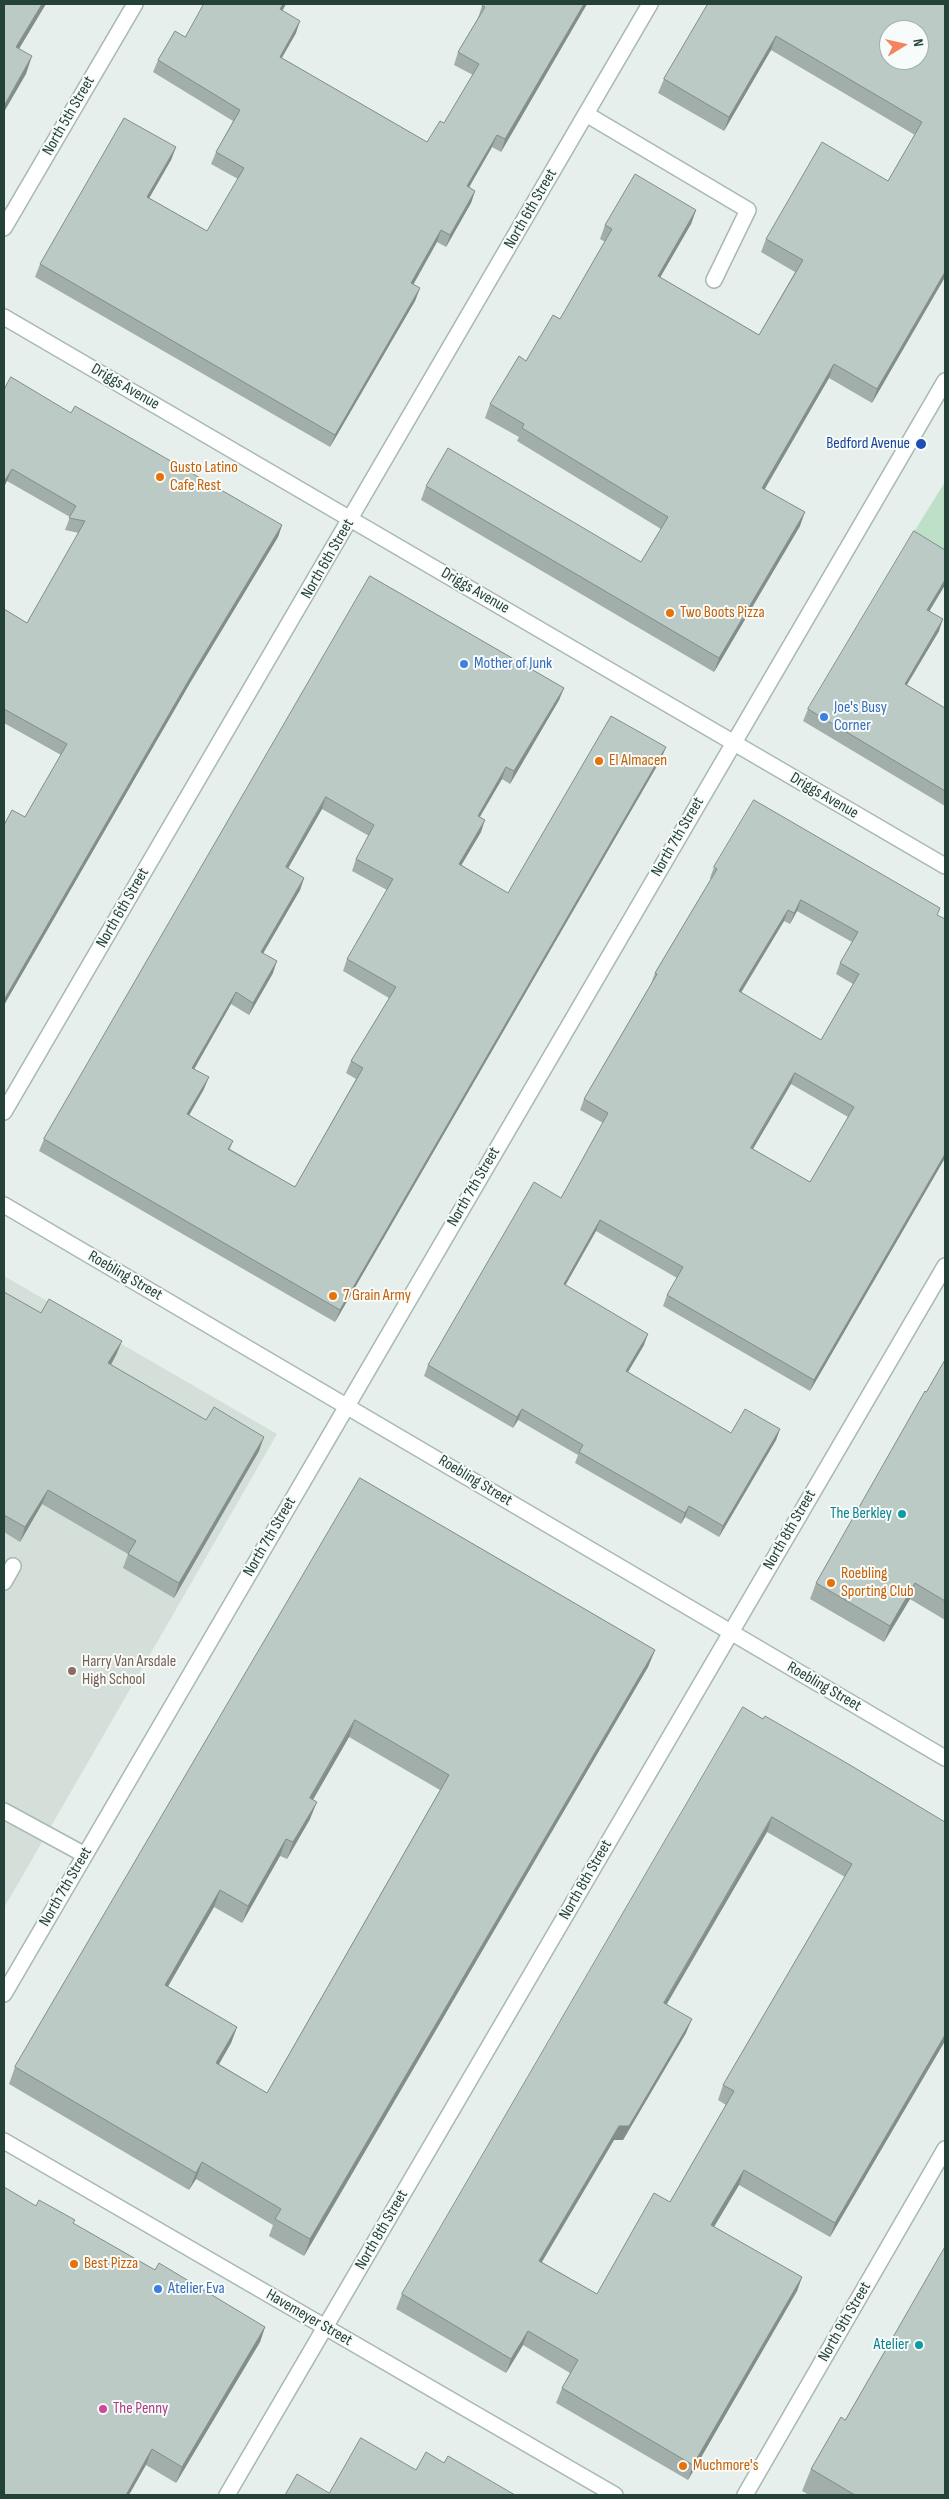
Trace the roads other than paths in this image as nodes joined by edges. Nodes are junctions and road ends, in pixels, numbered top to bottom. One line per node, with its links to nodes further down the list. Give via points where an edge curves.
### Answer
1 (135, 4): 4 (street, North 5th Street)
2 (650, 4): 3 (street, North 6th Street)
3 (586, 114): 5 (street, via 748,210); 8 (street, North 6th Street)
4 (4, 228)
5 (714, 280)
6 (4, 317): 8 (street, Driggs Avenue)
7 (945, 381): 9 (street, North 7th Street)
8 (351, 519): 9 (street, Driggs Avenue); 11 (street, North 6th Street)
9 (733, 743): 10 (street, Driggs Avenue); 14 (street, North 7th Street)
10 (945, 866)
11 (4, 1112)
12 (4, 1204): 14 (street, Roebling Street)
13 (945, 1266): 17 (street, North 8th Street)
14 (346, 1406): 17 (street, Roebling Street); 20 (street, North 7th Street)
15 (13, 1566): 16 (street)
16 (4, 1582)
17 (731, 1632): 18 (street, Roebling Street); 24 (street, North 8th Street)
18 (945, 1758)
19 (4, 1811): 20 (street)
20 (85, 1855): 21 (street, North 7th Street)
21 (4, 1994)
22 (4, 2141): 24 (street, Havemeyer Street)
23 (945, 2149): 27 (street, North 9th Street)
24 (325, 2328): 25 (street, North 8th Street); 26 (street, Havemeyer Street)
25 (228, 2495)
26 (615, 2495)
27 (745, 2495)

